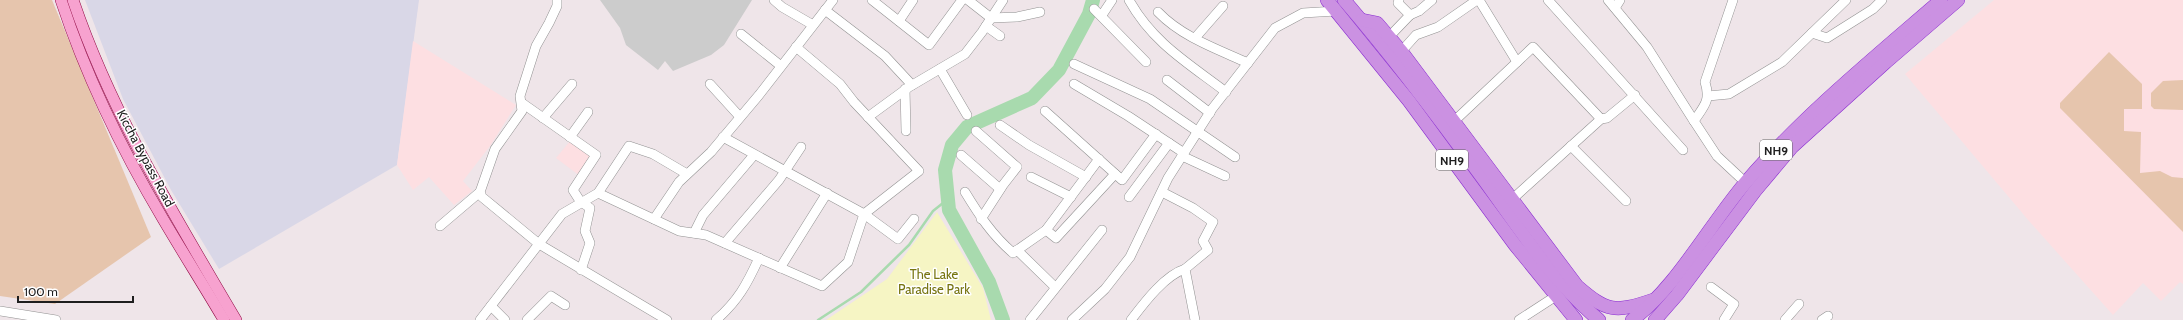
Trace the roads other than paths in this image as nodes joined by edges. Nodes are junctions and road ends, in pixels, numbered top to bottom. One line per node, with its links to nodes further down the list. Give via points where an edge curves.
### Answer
1 (61, 0): 132 (main road, Kiccha Bypass Road, via 99,99 163,220)
2 (74, 0): 133 (main road, via 102,77 135,145)
3 (557, 0): 61 (street, via 536,46 520,96)
4 (774, 0): 37 (street)
5 (833, 0): 29 (street)
6 (872, 0): 36 (street)
7 (913, 0): 36 (street)
8 (962, 0): 36 (street, via 929,45)
9 (968, 0): 35 (street)
10 (1002, 0): 35 (street)
11 (1112, 0): 33 (street)
12 (1129, 0): 58 (street, via 1136,13 1161,43)
13 (1327, 0): 30 (highway, NH9)
14 (1344, 0): 43 (highway, NH9, via 1362,20)
15 (1399, 0): 34 (street)
16 (1432, 0): 34 (street)
17 (1478, 0): 45 (street, via 1438,27 1416,35); 48 (street)
18 (1548, 0): 59 (street)
19 (1608, 0): 27 (street)
20 (1620, 0): 27 (street)
21 (1733, 0): 60 (street, via 1705,82)
22 (1846, 0): 39 (street)
23 (1882, 0): 39 (street, via 1873,9 1827,38)
24 (1941, 0): 46 (highway, NH9)
25 (1958, 0): 46 (highway, NH9)
26 (1223, 6): 42 (street)
27 (1615, 8): 70 (street, via 1647,47)
28 (1094, 9): 33 (street)
29 (825, 10): 37 (street); 57 (street, via 885,56)
30 (1336, 11): 49 (street, via 1303,13 1275,28); 124 (highway, NH9, via 1409,101 1515,245)
31 (1040, 12): 35 (street, via 1017,17)
32 (1158, 12): 42 (street, via 1168,23)
33 (1102, 15): 47 (street)
34 (1410, 15): 43 (street)
35 (991, 18): 38 (street)
36 (899, 21)
37 (813, 25): 44 (street)
38 (986, 26): 41 (street); 52 (street, via 965,54)
39 (1812, 33): 60 (street, via 1782,62 1729,94)
40 (741, 34): 51 (street)
41 (1000, 36)
42 (1195, 38): 49 (street)
43 (1386, 40): 45 (highway, NH9)
44 (796, 47): 51 (street); 67 (street, via 840,84)
45 (1398, 55): 71 (highway, NH9)
46 (1882, 58): 94 (highway, NH9)
47 (1146, 62)
48 (1517, 62): 69 (street, via 1533,47); 71 (street)
49 (1248, 63): 58 (street)
50 (1074, 64): 75 (street, via 1150,99)
51 (781, 66): 66 (street)
52 (940, 69): 57 (street); 65 (street)
53 (1168, 80): 64 (street)
54 (572, 84): 68 (street)
55 (710, 84): 66 (street)
56 (1074, 84): 76 (street)
57 (908, 87): 67 (street); 73 (street)
58 (1226, 92): 64 (street)
59 (1635, 95): 69 (street, via 1607,118); 82 (street)
60 (1708, 96): 70 (street)
61 (522, 103): 68 (street); 96 (street, via 522,111 495,149)
62 (1044, 111): 87 (street)
63 (588, 112): 77 (street)
64 (1210, 113): 75 (street)
65 (967, 115)
66 (740, 117): 78 (street)
67 (868, 117): 106 (street, via 919,171)
68 (543, 118): 77 (street)
69 (1601, 119): 80 (street)
70 (1694, 121): 94 (street, via 1717,156)
71 (1451, 124): 105 (highway, NH9)
72 (1000, 125): 93 (street, via 1029,146)
73 (906, 131)
74 (976, 131): 95 (street, via 1017,168)
75 (1198, 132): 85 (street); 86 (street)
76 (1156, 134): 79 (street); 90 (street, via 1122,180)
77 (570, 137): 103 (street, via 596,155 573,190)
78 (723, 137): 83 (street); 89 (street)
79 (1169, 143): 85 (street); 102 (street)
80 (1571, 146): 104 (street); 105 (street)
81 (801, 147): 88 (street)
82 (1683, 150)
83 (754, 155): 88 (street); 113 (street, via 703,215)
84 (961, 155): 95 (street)
85 (1183, 155): 91 (street); 98 (street)
86 (1235, 157)
87 (1099, 159): 90 (street); 93 (street)
88 (786, 170): 100 (street); 114 (street)
89 (687, 174): 99 (street, via 653,154 629,146); 107 (street)
90 (1115, 174): 111 (street, via 1056,238)
91 (1225, 176)
92 (1031, 177): 101 (street)
93 (1086, 177): 101 (street)
94 (1750, 187): 123 (highway, NH9); 125 (highway, NH9)
95 (1000, 189): 109 (street)
96 (480, 192): 110 (street); 115 (street, via 482,197)
97 (965, 192): 109 (street)
98 (1162, 192): 119 (street, via 1193,208 1212,222 1203,241 1208,250); 139 (street, via 1130,257 1105,289)
99 (598, 193): 103 (street); 107 (street)
100 (827, 193): 106 (street); 118 (street)
101 (1071, 197): 111 (street)
102 (1129, 197)
103 (580, 201): 115 (street, via 562,214); 120 (street, via 590,208 585,232 590,243)
104 (1626, 201)
105 (1508, 203): 125 (highway, via 1577,286 1596,302 1615,309 1629,308); 144 (highway, NH9, via 1564,285)
106 (864, 214): 108 (street, via 898,239); 118 (street, via 848,262 822,286)
107 (654, 219): 113 (street, via 679,231)
108 (914, 219)
109 (982, 219): 116 (street, via 997,239 1013,253)
110 (440, 226)
111 (1046, 230): 116 (street)
112 (1102, 230): 121 (street)
113 (694, 233): 114 (street)
114 (726, 243): 117 (street)
115 (539, 244): 120 (street); 128 (street)
116 (1017, 250): 121 (street)
117 (759, 258): 118 (street); 137 (street, via 743,291)
118 (780, 268)
119 (1185, 269): 140 (street, via 1175,272); 141 (street)
120 (581, 270): 130 (street)
121 (1055, 287): 138 (street)
122 (1711, 287): 148 (street, via 1734,304)
123 (1677, 295): 146 (highway, NH9); 147 (highway)
124 (1556, 296): 142 (street); 143 (highway, NH9)
125 (1654, 300): 145 (highway, NH9)
126 (1799, 304): 149 (street)
127 (565, 305): 136 (street, via 551,296)
128 (491, 306): 134 (street); 135 (street)
129 (0, 311): 131 (street)
130 (664, 319)
131 (56, 320)
132 (224, 320)
133 (236, 320)
134 (480, 320)
135 (505, 320)
136 (527, 320)
137 (716, 320)
138 (1030, 320)
139 (1072, 320)
140 (1132, 320)
141 (1195, 320)
142 (1519, 320)
143 (1576, 320)
144 (1599, 320)
145 (1632, 320)
146 (1655, 320)
147 (1667, 320)
148 (1724, 320)
149 (1785, 320)

